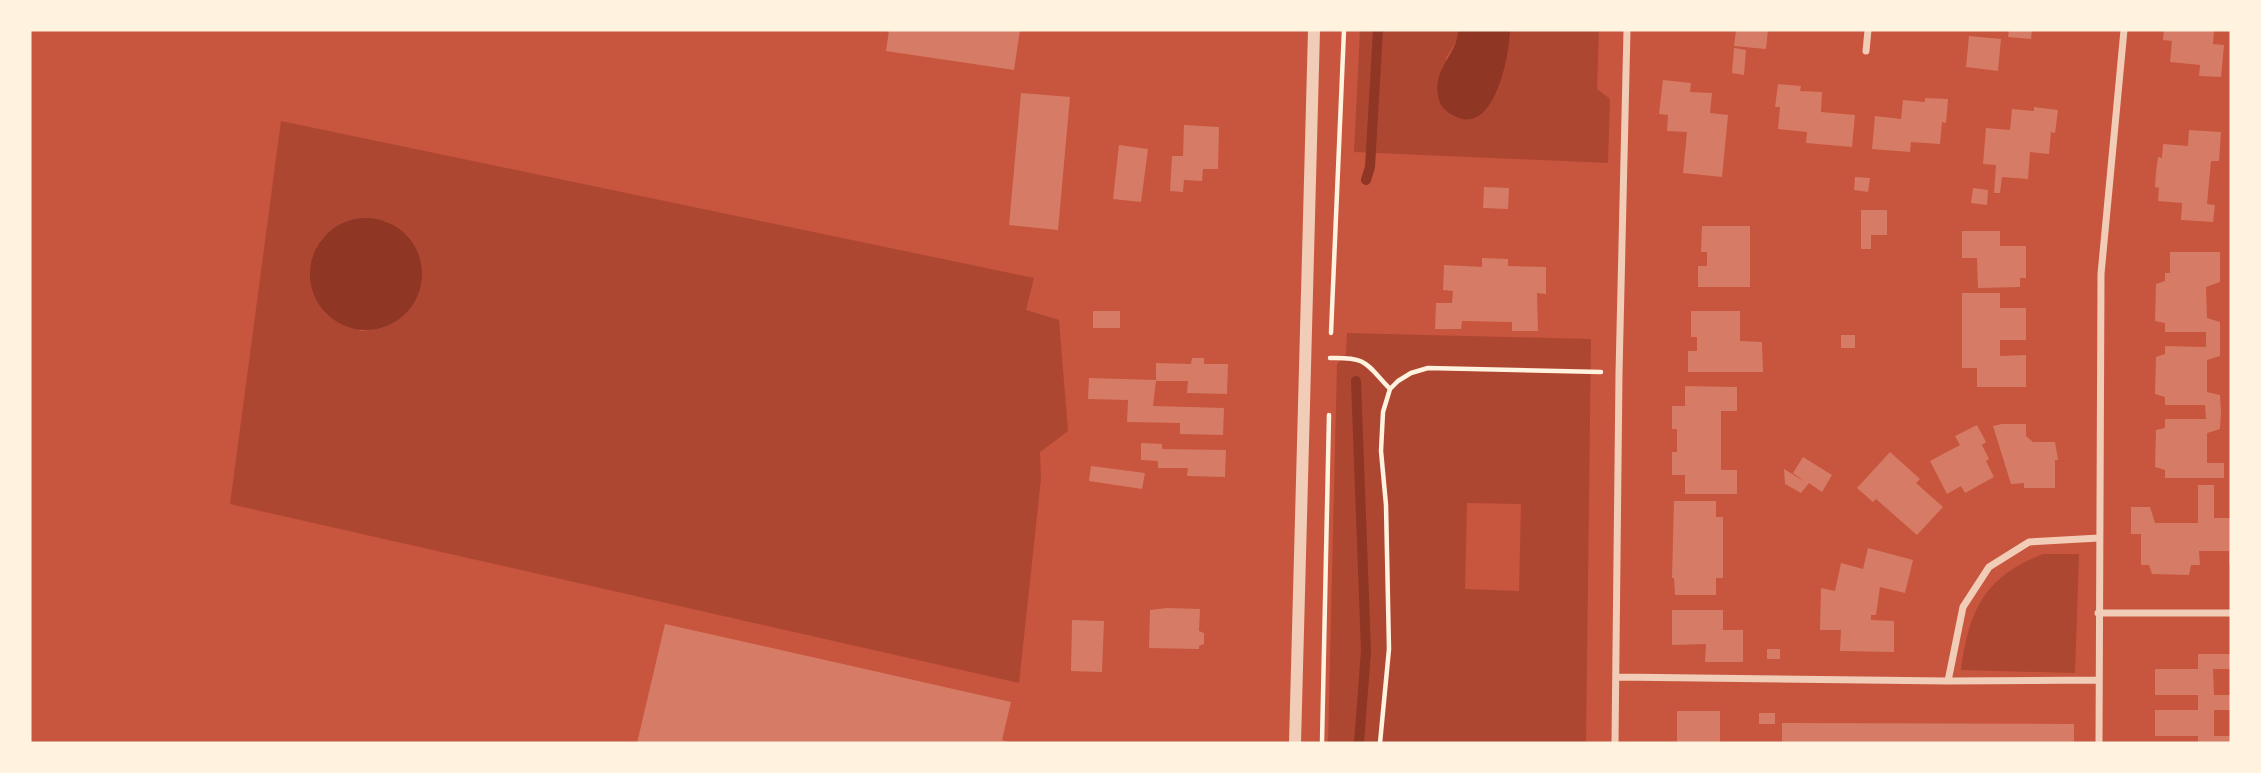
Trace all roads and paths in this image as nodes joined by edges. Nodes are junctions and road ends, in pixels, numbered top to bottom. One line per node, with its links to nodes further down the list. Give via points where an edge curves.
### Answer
1 (1314, 30): 18 (street)
2 (1344, 30): 7 (path)
3 (1627, 30): 9 (street)
4 (1868, 30): 6 (street)
5 (2124, 30): 12 (street, via 2101,274)
6 (1866, 51)
7 (1330, 358): 8 (path); 10 (path, via 1364,361)
8 (1330, 371)
9 (1619, 373): 10 (path, via 1428,368 1411,373); 15 (street)
10 (1390, 389): 20 (path, via 1382,426 1389,649)
11 (1329, 409): 19 (path)
12 (2099, 538): 13 (street); 17 (street, via 2029,542 1989,568 1963,607)
13 (2098, 613): 14 (street); 16 (street)
14 (2231, 613)
15 (1616, 677): 17 (street); 21 (street)
16 (2098, 680): 17 (street); 22 (street)
17 (1948, 681)
18 (1296, 743)
19 (1322, 743)
20 (1380, 743)
21 (1615, 743)
22 (2099, 743)

